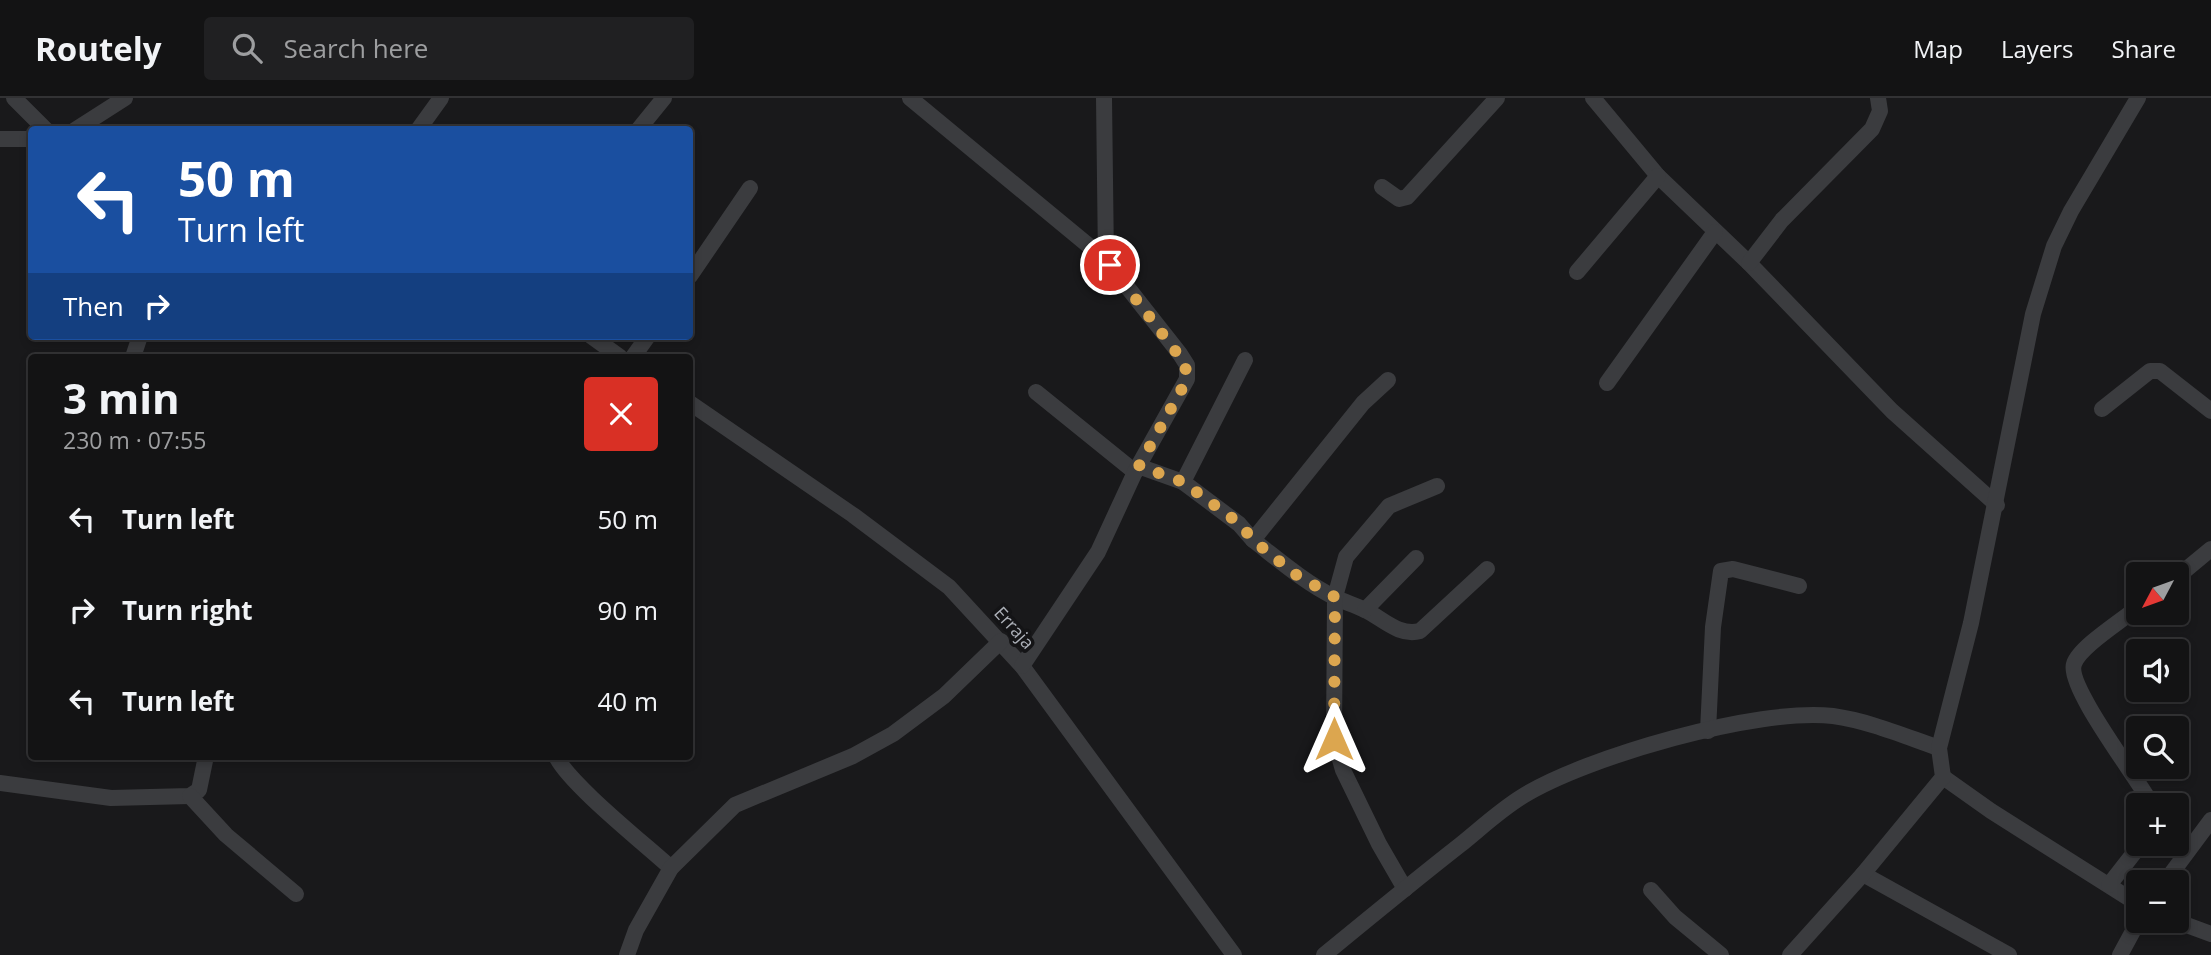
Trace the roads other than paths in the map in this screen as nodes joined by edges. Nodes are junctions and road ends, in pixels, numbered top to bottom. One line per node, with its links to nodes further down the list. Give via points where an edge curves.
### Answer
1 (14, 98): 11 (street)
2 (125, 98): 12 (street)
3 (441, 98): 13 (street)
4 (664, 98): 14 (street)
5 (910, 98): 21 (street)
6 (1104, 98): 21 (street)
7 (1497, 98): 18 (street, via 1407,197 1399,199)
8 (1594, 98): 17 (street)
9 (1878, 98): 22 (street, via 1880,111 1872,128 1782,220)
10 (2138, 98): 37 (street, via 2054,246 2031,326)
11 (42, 126)
12 (81, 126)
13 (421, 126)
14 (641, 126)
15 (0, 138): 16 (street)
16 (28, 139)
17 (1658, 176): 20 (street); 24 (street)
18 (1382, 187)
19 (750, 188): 23 (street)
20 (1715, 232): 22 (street); 29 (street)
21 (1106, 260): 34 (street, via 1186,365 1184,385)
22 (1749, 263): 37 (street, via 1892,411)
23 (693, 272)
24 (1577, 272)
25 (596, 340): 26 (street)
26 (615, 354)
27 (1245, 360): 35 (street)
28 (1388, 380): 38 (street, via 1363,403)
29 (1607, 383)
30 (1036, 392): 34 (street)
31 (693, 405): 47 (street, Erraja, via 950,587)
32 (2102, 410): 33 (street, via 2150,371 2160,371)
33 (2211, 411)
34 (1137, 469): 35 (street); 48 (street, via 1098,552)
35 (1183, 482): 38 (street, via 1240,524)
36 (1437, 486): 44 (street, via 1389,506 1346,557)
37 (1997, 505): 50 (street)
38 (1253, 540): 44 (street, via 1295,574)
39 (2211, 549): 41 (street)
40 (1416, 558): 45 (street)
41 (2189, 566)
42 (1487, 569): 45 (street, via 1420,631 1401,631)
43 (1799, 586): 49 (street, via 1733,569 1721,571)
44 (1335, 597): 45 (street); 63 (street, via 1334,739 1343,770)
45 (1365, 610)
46 (2126, 616): 55 (street, via 2086,648 2074,664 2073,678)
47 (1001, 641): 48 (street, Erraja); 59 (street, via 944,696 893,734 736,804)
48 (1022, 666): 72 (street, Erraja)
49 (1708, 731): 50 (street, via 1783,718 1831,716 1878,726); 63 (street, via 1557,776 1520,797)
50 (1939, 748): 53 (street)
51 (205, 760): 56 (street, via 199,790)
52 (558, 760): 59 (street)
53 (1943, 777): 61 (street); 62 (street)
54 (0, 783): 56 (street, via 111,798)
55 (2144, 793)
56 (190, 796): 65 (street, via 226,835)
57 (2211, 820): 60 (street)
58 (2132, 856): 62 (street)
59 (671, 868): 71 (street)
60 (2174, 870)
61 (1863, 874): 70 (street); 75 (street)
62 (2109, 885): 66 (street)
63 (1405, 889): 73 (street)
64 (1651, 890): 74 (street)
65 (296, 894)
66 (2126, 896)
67 (2189, 926): 69 (street)
68 (2132, 933): 76 (street)
69 (2211, 934)
70 (2003, 953)
71 (627, 955)
72 (1234, 955)
73 (1324, 955)
74 (1721, 955)
75 (1790, 955)
76 (2120, 955)

